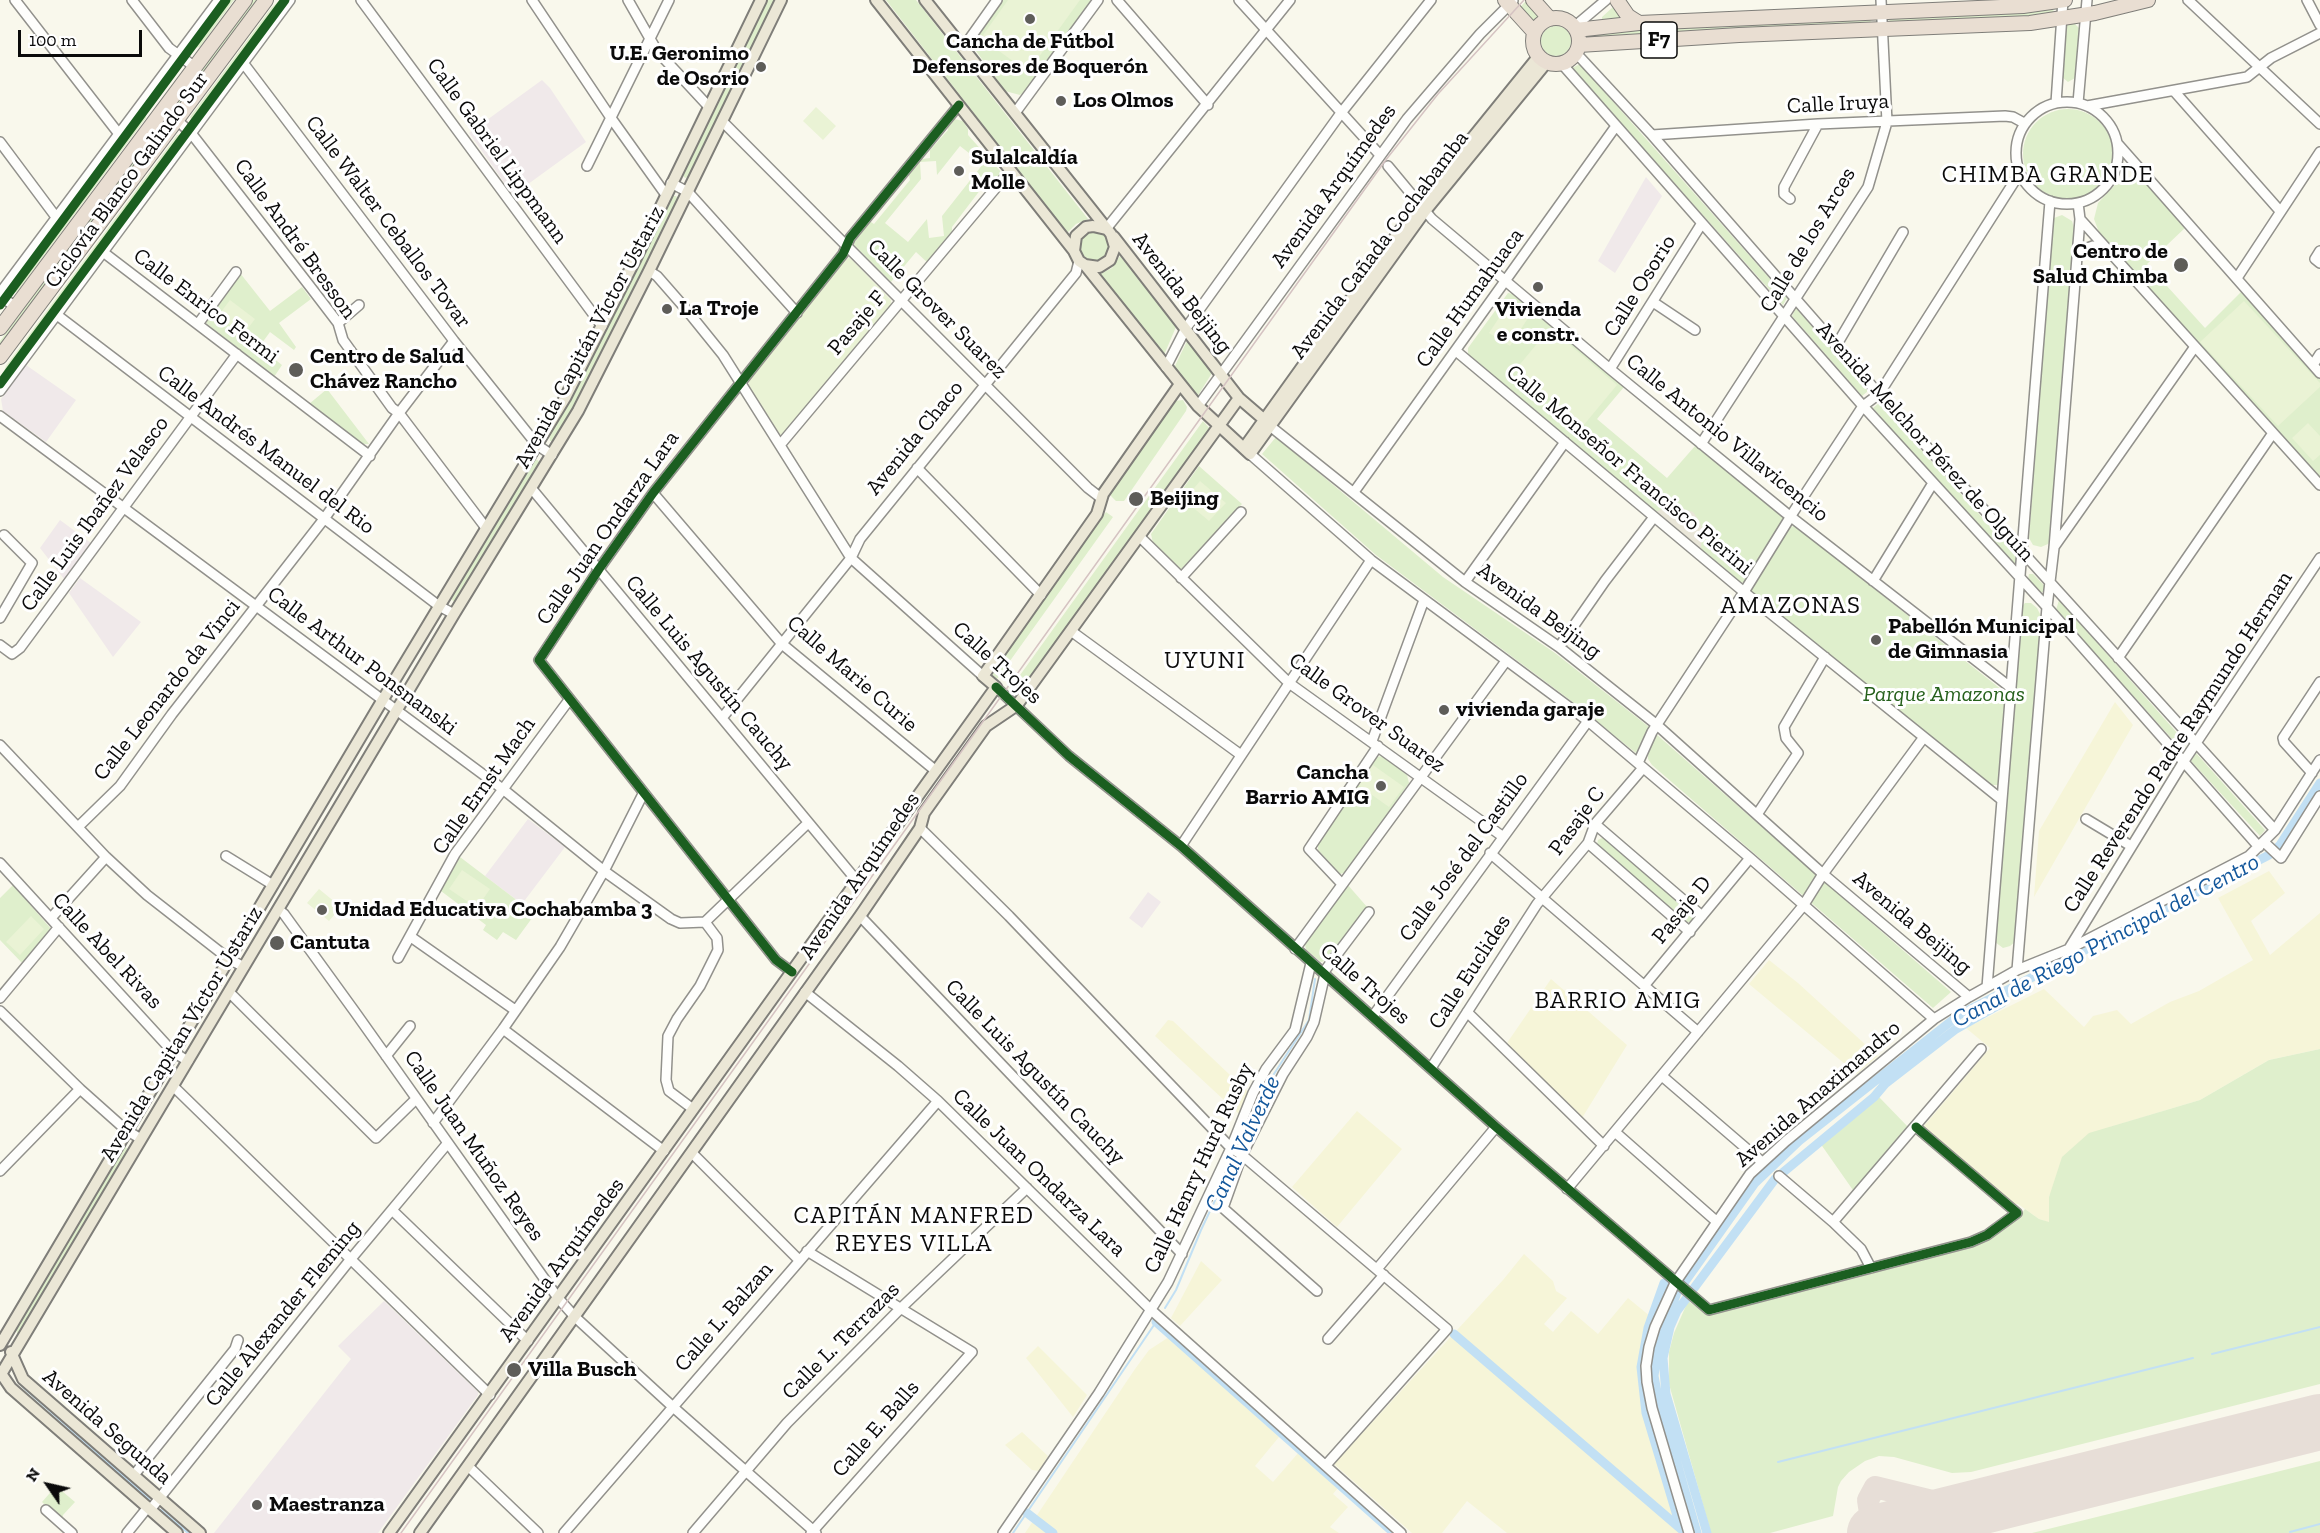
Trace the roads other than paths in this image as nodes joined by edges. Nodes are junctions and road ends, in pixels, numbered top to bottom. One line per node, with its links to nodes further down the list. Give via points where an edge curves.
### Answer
1 (15, 0): 66 (street)
2 (132, 0): 43 (street, via 168,48)
3 (219, 0): 43 (street)
4 (245, 0): 47 (highway)
5 (266, 0): 58 (highway)
6 (290, 0): 45 (street)
7 (361, 0): 112 (street, Calle Gabriel Lippmann)
8 (532, 0): 57 (street)
9 (628, 0): 40 (street)
10 (669, 0): 40 (street)
11 (761, 0): 54 (main road, Avenida Capitán Víctor Ustariz)
12 (781, 0): 59 (main road, Avenida Capitán Víctor Ustariz)
13 (876, 0): 52 (main road)
14 (926, 0): 41 (main road, Avenida Beijing)
15 (997, 0): 41 (street)
16 (1098, 0): 56 (street)
17 (1117, 0): 53 (street)
18 (1239, 0): 37 (street)
19 (1290, 0): 37 (street)
20 (1431, 0): 55 (street)
21 (1533, 0): 32 (highway)
22 (1606, 0): 35 (street)
23 (1617, 0): 33 (highway)
24 (2064, 0): 29 (highway, via 2023,6); 31 (street)
25 (2148, 0): 30 (highway, F7)
26 (2188, 0): 48 (street)
27 (2307, 0): 34 (street)
28 (1509, 1): 38 (highway); 71 (street, Avenida Arquímedes)
29 (1881, 6): 33 (highway); 36 (street, Calle de los Arces)
30 (2086, 7): 31 (highway, F7); 51 (street)
31 (2061, 18): 36 (highway, F7, via 2030,23); 50 (street)
32 (1550, 19): 35 (highway, via 1563,19); 38 (highway)
33 (1639, 23): 35 (highway)
34 (2320, 25)
35 (1575, 28): 42 (highway)
36 (1882, 29): 42 (highway, F7, via 1739,35); 60 (street, Calle de los Arces)
37 (1266, 31): 53 (street); 55 (street)
38 (1534, 32): 44 (highway, via 1532,44)
39 (2320, 33): 48 (street)
40 (651, 40): 54 (street); 57 (street)
41 (963, 48): 56 (main road, Avenida Beijing)
42 (1577, 49): 46 (highway); 67 (street, Avenida Melchor Pérez de Olguín)
43 (178, 54): 47 (street); 66 (street)
44 (1542, 60): 46 (highway); 82 (main road, Avenida Cañada Cochabamba)
45 (244, 64): 65 (street); 116 (street, Calle Walter Ceballos Tovar)
46 (1562, 64): 64 (street, Avenida Melchor Pérez de Olguín)
47 (195, 67): 106 (highway)
48 (2259, 68): 49 (street, via 2247,77); 63 (street)
49 (2174, 91): 51 (street); 83 (street)
50 (2056, 103): 51 (street); 61 (street, via 2040,109)
51 (2082, 104): 69 (street, via 2106,120)
52 (959, 105): 74 (main road); 89 (street, Calle Juan Ondarza Lara)
53 (1208, 105): 87 (street)
54 (709, 107): 76 (main road, Avenida Capitán Víctor Ustariz)
55 (1341, 112): 71 (street); 113 (street)
56 (1015, 113): 87 (main road, Avenida Beijing)
57 (611, 118): 72 (street); 78 (street)
58 (177, 120): 65 (street, Calle André Bresson); 122 (highway)
59 (722, 121): 77 (main road, Avenida Capitán Víctor Ustariz); 89 (street, Calle Grover Suarez)
60 (1887, 122): 61 (street, Calle Iruya, via 2005,116); 62 (street, Calle Iruya); 102 (street, Calle de los Arces, via 1868,187)
61 (2024, 123): 75 (street, via 2016,151)
62 (1818, 124): 67 (street, Calle Iruya); 79 (street, via 1784,186 1784,194)
63 (2320, 124)
64 (1616, 126): 86 (street, Avenida Melchor Pérez de Olguín); 100 (street, Calle Humahuaca)
65 (191, 133): 93 (street); 110 (street, Calle André Bresson)
66 (119, 134): 84 (street)
67 (1652, 135): 102 (street, Avenida Melchor Pérez de Olguín)
68 (0, 142): 84 (street)
69 (2117, 143): 81 (street, via 2112,177 2101,190); 99 (street)
70 (2320, 152): 83 (street)
71 (1380, 155): 127 (street, Avenida Arquímedes)
72 (587, 166)
73 (1388, 166): 82 (street, Calle Antonio Villavicencio)
74 (1010, 171): 91 (main road); 103 (street, Pasaje F)
75 (2020, 176): 80 (street, via 2036,194); 132 (street)
76 (671, 183): 77 (street); 78 (main road, Avenida Capitán Víctor Ustariz)
77 (688, 192): 97 (main road, Avenida Capitán Víctor Ustariz); 107 (street)
78 (666, 195): 112 (main road, Avenida Capitán Víctor Ustariz)
79 (1790, 198)
80 (2050, 201): 81 (street); 165 (street)
81 (2078, 202): 85 (street)
82 (1422, 208): 100 (street, Calle Antonio Villavicencio); 139 (main road, Avenida Cañada Cochabamba)
83 (2280, 211): 99 (street)
84 (56, 217): 101 (street)
85 (2080, 219): 90 (street); 94 (street)
86 (1702, 223): 104 (street, Calle Osorio); 109 (street, Avenida Melchor Pérez de Olguín)
87 (1109, 231): 91 (main road, via 1093,226 1081,231); 95 (main road, via 1115,247 1110,260 1099,267); 113 (main road, Avenida Beijing)
88 (1903, 232): 117 (street)
89 (847, 246): 103 (street, Calle Grover Suarez); 107 (street, Calle Juan Ondarza Lara)
90 (2107, 250): 94 (street, via 2093,246); 118 (street)
91 (1074, 251): 95 (main road)
92 (2320, 251): 96 (street, via 2315,259)
93 (104, 252): 108 (street); 111 (street, Calle Enrico Fermi)
94 (2077, 254): 164 (street)
95 (1082, 263): 124 (main road); 129 (street, Avenida Chaco)
96 (2320, 263)
97 (649, 271): 128 (street, Calle Trojes, via 685,308); 147 (main road, Avenida Capitán Víctor Ustariz, via 588,394)
98 (236, 272): 111 (street)
99 (2237, 278): 123 (street)
100 (1507, 281): 119 (street, Calle Humahuaca); 125 (street, Calle Antonio Villavicencio)
101 (0, 295): 106 (street)
102 (1797, 299): 109 (street, Calle de los Arces); 117 (street, Avenida Melchor Pérez de Olguín)
103 (901, 300): 129 (street, Calle Grover Suarez); 145 (street, Pasaje F)
104 (1653, 302): 115 (street); 125 (street, Calle Osorio)
105 (359, 305): 110 (street)
106 (16, 307): 114 (highway)
107 (797, 313): 128 (street, Calle Juan Ondarza Lara)
108 (57, 315): 131 (street); 138 (street, Calle Andrés Manuel del Rio)
109 (1784, 316): 135 (street, Avenida Melchor Pérez de Olguín); 143 (street, Calle de los Arces)
110 (338, 322): 136 (street, Calle André Bresson, via 343,340)
111 (198, 324): 120 (street, Calle Enrico Fermi)
112 (602, 326): 144 (main road, Avenida Capitán Víctor Ustariz)
113 (1185, 327): 124 (street); 127 (main road, Avenida Beijing)
114 (0, 328)
115 (1695, 330)
116 (454, 341): 136 (street, Calle Leonardo da Vinci); 144 (street, Calle Walter Ceballos Tovar)
117 (1836, 346): 132 (street, Avenida Melchor Pérez de Olguín)
118 (2194, 348): 141 (street); 164 (street)
119 (1456, 351): 142 (street, Calle Monseñor Francisco Pierini); 153 (street, Calle Humahuaca)
120 (237, 354): 138 (street, Calle Luis Ibañez Velasco); 148 (street, Calle Enrico Fermi)
121 (2320, 354): 123 (street)
122 (0, 357)
123 (2313, 365): 126 (street)
124 (1166, 367): 130 (main road)
125 (1610, 369): 143 (street, Calle Antonio Villavicencio)
126 (2320, 373)
127 (1221, 374): 133 (main road, Avenida Beijing); 134 (street, Avenida Arquímedes)
128 (740, 383): 145 (street, Calle Trojes); 154 (street, Calle Juan Ondarza Lara)
129 (984, 384): 149 (street, Avenida Chaco); 155 (street, Calle Grover Suarez)
130 (1180, 384): 134 (main road); 155 (main road)
131 (0, 391)
132 (1879, 394): 135 (street, Pasaje C); 165 (street, Avenida Melchor Pérez de Olguín)
133 (1239, 398): 139 (main road, Avenida Beijing); 140 (main road, Avenida Arquímedes)
134 (1198, 406): 140 (main road)
135 (1863, 406): 150 (street, Avenida Melchor Pérez de Olguín); 158 (street, Pasaje C)
136 (399, 413): 148 (street, Calle Leonardo da Vinci); 161 (street, Calle André Bresson)
137 (0, 416): 156 (street, Calle Arthur Ponsnanski)
138 (191, 417): 156 (street, Calle Luis Ibañez Velasco); 160 (street, Calle Andrés Manuel del Rio)
139 (1267, 423): 146 (main road, Avenida Cañada Cochabamba); 153 (street, Avenida Beijing)
140 (1220, 426): 146 (main road); 163 (main road, Avenida Arquímedes)
141 (2273, 433): 151 (street); 189 (street)
142 (1565, 442): 159 (street, Calle Monseñor Francisco Pierini); 173 (street)
143 (1701, 444): 158 (street, Calle Antonio Villavicencio)
144 (537, 445): 147 (street, Calle Walter Ceballos Tovar); 161 (main road, Avenida Capitán Víctor Ustariz)
145 (780, 445): 166 (street, Calle Trojes)
146 (1247, 451): 168 (street)
147 (552, 455): 152 (main road, Avenida Capitán Víctor Ustariz)
148 (370, 456): 160 (street, Calle Leonardo da Vinci)
149 (916, 468): 166 (street, Avenida Chaco, via 860,539); 176 (street)
150 (1934, 483): 171 (street, Avenida Melchor Pérez de Olguín); 172 (street)
151 (2320, 485)
152 (532, 489): 169 (street, Calle Luis Agustín Cauchy); 182 (main road, Avenida Capitán Víctor Ustariz)
153 (1354, 492): 173 (street, Avenida Beijing)
154 (653, 493): 169 (street, Calle Juan Ondarza Lara); 185 (street, Calle Marie Curie)
155 (1101, 498): 176 (main road, via 1097,514)
156 (123, 509): 180 (street, Calle Arthur Ponsnanski); 186 (street, Calle Luis Ibañez Velasco, via 20,648 12,654)
157 (1241, 512): 170 (street)
158 (1790, 516): 172 (street, Calle Antonio Villavicencio); 175 (street, Pasaje C)
159 (1654, 517): 175 (street, Calle Monseñor Francisco Pierini); 187 (street)
160 (324, 519): 179 (street, Calle Andrés Manuel del Rio); 180 (street, Calle Leonardo da Vinci)
161 (486, 528): 179 (main road, Avenida Capitán Víctor Ustariz)
162 (4, 535): 178 (street, via 32,563)
163 (1140, 537): 170 (street, Calle Grover Suarez); 184 (main road, Avenida Arquímedes)
164 (2054, 548): 174 (street)
165 (2022, 552): 171 (street); 174 (street, Avenida Melchor Pérez de Olguín)
166 (851, 558): 185 (street, Avenida Chaco); 191 (street, Calle Trojes)
167 (2320, 558): 205 (street, Calle Reverendo Padre Raymundo Herman)
168 (1371, 560): 177 (street); 193 (street)
169 (599, 569): 196 (street, Calle Juan Ondarza Lara, via 539,660); 200 (street, Calle Luis Agustín Cauchy)
170 (1181, 578): 193 (street, Calle Grover Suarez)
171 (2019, 579): 181 (street, Avenida Melchor Pérez de Olguín); 195 (street)
172 (1874, 581): 195 (street, Calle Antonio Villavicencio)
173 (1465, 582): 187 (street, Avenida Beijing)
174 (2050, 582): 181 (street); 189 (street, Avenida Melchor Pérez de Olguín)
175 (1744, 592): 188 (street, Calle Monseñor Francisco Pierini); 202 (street, Pasaje C)
176 (1041, 595): 191 (main road)
177 (1424, 600): 190 (street); 204 (street)
178 (3, 603): 183 (street)
179 (439, 606): 182 (street, Calle Andrés Manuel del Rio); 197 (main road, Avenida Capitán Víctor Ustariz)
180 (256, 608): 197 (street, Calle Arthur Ponsnanski); 222 (street, Calle Leonardo da Vinci, via 120,786)
181 (2047, 608): 209 (street, Avenida Melchor Pérez de Olguín); 258 (street)
182 (454, 614): 199 (main road, Avenida Capitán Víctor Ustariz)
183 (0, 618)
184 (1071, 631): 198 (main road, Avenida Arquímedes); 207 (street)
185 (783, 644): 200 (street, Avenida Chaco); 211 (street, Calle Marie Curie)
186 (0, 645)
187 (1559, 647): 202 (street, Avenida Beijing)
188 (1825, 657): 203 (street, Calle Monseñor Francisco Pierini); 218 (street, via 1784,727 1786,738 1798,753)
189 (2118, 658): 205 (street, Avenida Melchor Pérez de Olguín)
190 (1506, 661): 201 (street); 213 (street)
191 (983, 676): 194 (main road, Calle Trojes)
192 (2320, 682): 212 (street, via 2283,738)
193 (1289, 683): 204 (street, Calle Grover Suarez); 207 (street)
194 (996, 687): 198 (street, Calle Trojes); 211 (main road, Avenida Arquímedes)
195 (2010, 687): 217 (street)
196 (569, 700): 214 (street, Calle Ernst Mach); 215 (street, Calle Juan Ondarza Lara)
197 (382, 701): 199 (street, Calle Arthur Ponsnanski); 239 (main road, Avenida Capitan Víctor Ustariz)
198 (1017, 705): 223 (main road, Avenida Arquímedes, via 986,726 924,813); 228 (street, Calle Trojes, via 1070,756)
199 (396, 711): 214 (street, Calle Arthur Ponsnanski); 243 (main road, Avenida Capitan Víctor Ustariz)
200 (722, 718): 220 (street, Calle Luis Agustín Cauchy)
201 (1588, 721): 210 (street); 225 (street, Calle José del Castillo)
202 (1657, 725): 210 (street, Pasaje C); 218 (street, Avenida Beijing)
203 (1924, 737): 217 (street, Calle Monseñor Francisco Pierini); 236 (street)
204 (1375, 744): 213 (street, Calle Grover Suarez); 238 (street, via 1309,849)
205 (2195, 744): 209 (street, Calle Reverendo Padre Raymundo Herman); 224 (street, Avenida Melchor Pérez de Olguín)
206 (0, 745): 222 (street)
207 (1241, 755): 228 (street)
208 (2320, 760): 212 (street, Avenida Anaximandro)
209 (2184, 761): 227 (street, Avenida Melchor Pérez de Olguín); 229 (street, Calle Reverendo Padre Raymundo Herman)
210 (1641, 765): 221 (street, Pasaje C); 233 (street)
211 (936, 771): 237 (main road, Avenida Arquímedes)
212 (2312, 774): 224 (street, Avenida Anaximandro)
213 (1420, 776): 225 (street, Calle Grover Suarez); 238 (street)
214 (504, 790): 235 (street, Calle Arthur Ponsnanski); 251 (street, Calle Ernst Mach, via 455,854)
215 (643, 794): 235 (street); 241 (street, Calle Juan Ondarza Lara)
216 (2320, 796): 227 (street, Avenida Melchor Pérez de Olguín, via 2282,858)
217 (2002, 800): 262 (street)
218 (1758, 813): 236 (street, Avenida Beijing)
219 (2086, 819): 229 (street)
220 (808, 823): 237 (street, Calle Luis Agustín Cauchy); 241 (street)
221 (1595, 824): 226 (street, Pasaje C); 246 (street)
222 (78, 827): 232 (street)
223 (920, 828): 245 (main road, Avenida Arquímedes); 294 (street)
224 (2275, 830): 227 (street, Avenida Anaximandro)
225 (1502, 836): 230 (street, Calle José del Castillo)
226 (1588, 843): 240 (street, Pasaje C); 250 (street)
227 (2264, 845): 253 (street, Avenida Anaximandro)
228 (1181, 846): 252 (street, Calle Trojes)
229 (2131, 846): 253 (street, Calle Reverendo Padre Raymundo Herman)
230 (1490, 853): 240 (street); 270 (street, Calle José del Castillo)
231 (226, 856): 239 (street)
232 (106, 857): 247 (street); 255 (street, via 147,895)
233 (1750, 858): 242 (street); 246 (street, Pasaje D)
234 (0, 863): 247 (street, Calle Abel Rivas)
235 (604, 871): 248 (street, Calle Arthur Ponsnanski, via 671,919 680,923); 267 (street, via 560,947)
236 (1823, 874): 242 (street); 265 (street, Avenida Beijing)
237 (857, 881): 259 (main road, Avenida Arquímedes)
238 (1342, 884): 252 (street)
239 (273, 885): 255 (main road, Avenida Capitan Víctor Ustariz)
240 (1543, 897): 261 (street); 269 (street, Calle Euclides)
241 (729, 899): 248 (street); 259 (street, Calle Juan Ondarza Lara, via 776,960)
242 (1803, 906): 271 (street); 274 (street)
243 (279, 910): 257 (main road, Avenida Capitan Víctor Ustariz); 277 (street, Calle Juan Muñoz Reyes)
244 (1369, 912): 260 (street)
245 (860, 916): 263 (main road, Avenida Arquímedes); 307 (street, Calle Luis Agustín Cauchy)
246 (1702, 916): 250 (street, Pasaje D)
247 (51, 918): 249 (street, Calle Abel Rivas)
248 (705, 921): 285 (street, via 717,938 718,950 668,1036 669,1091)
249 (59, 927): 266 (street); 276 (street, Calle Abel Rivas)
250 (1690, 932): 261 (street, Pasaje D)
251 (411, 937): 254 (street, Calle Ernst Mach); 267 (street)
252 (1295, 949): 256 (street, Calle Trojes)
253 (2068, 949): 258 (street, Avenida Anaximandro)
254 (398, 958)
255 (229, 959): 257 (street); 276 (main road, Avenida Capitan Víctor Ustariz)
256 (1311, 963): 260 (street, Calle Trojes); 294 (street, Calle Henry Hurd Rusby, via 1295,1030 1266,1069)
257 (244, 967): 264 (main road, Avenida Capitan Víctor Ustariz)
258 (2017, 970): 262 (street, Avenida Anaximandro)
259 (792, 972): 285 (main road, Avenida Arquímedes)
260 (1324, 973): 270 (street, Calle Trojes); 297 (street, Calle Henry Hurd Rusby, via 1314,1022)
261 (1644, 986): 274 (street)
262 (1987, 987): 265 (street, Avenida Anaximandro)
263 (805, 992): 284 (street, Calle Juan Ondarza Lara); 296 (main road, Avenida Arquímedes)
264 (229, 993): 278 (main road, Avenida Capitan Víctor Ustariz); 283 (street, via 376,1138)
265 (1969, 997): 271 (street, Avenida Anaximandro)
266 (0, 998)
267 (515, 1010): 273 (street)
268 (0, 1011): 282 (street)
269 (1467, 1012): 279 (street, Calle Euclides); 293 (street)
270 (1373, 1016): 279 (street, Calle Trojes)
271 (1934, 1019): 298 (street, Avenida Anaximandro)
272 (410, 1026): 277 (street)
273 (503, 1029): 286 (street); 295 (street)
274 (1698, 1032): 280 (street)
275 (1981, 1049): 288 (street)
276 (173, 1052): 278 (street, Calle Abel Rivas); 289 (main road, Avenida Capitan Víctor Ustariz)
277 (386, 1056): 283 (street, Calle Juan Muñoz Reyes)
278 (188, 1061): 281 (main road, Avenida Capitan Víctor Ustariz)
279 (1431, 1068): 287 (street, Calle Trojes)
280 (1662, 1076): 290 (street); 298 (street)
281 (173, 1086): 291 (main road, Avenida Capitan Víctor Ustariz); 308 (street)
282 (80, 1089): 289 (street); 299 (street)
283 (416, 1099): 286 (street, Calle Juan Muñoz Reyes)
284 (938, 1101): 301 (street, Calle Juan Ondarza Lara); 306 (street, Calle L. Balzan)
285 (693, 1109): 295 (main road, Avenida Arquímedes)
286 (433, 1123): 292 (street, Calle Juan Muñoz Reyes)
287 (1496, 1127): 302 (street, Calle Trojes); 311 (street)
288 (1916, 1127): 305 (street); 310 (street, via 2017,1213 1971,1242)
289 (126, 1130): 291 (street); 318 (main road, Avenida Capitan Víctor Ustariz)
290 (1615, 1132): 293 (street); 304 (street)
291 (141, 1139): 319 (main road, Avenida Capitan Víctor Ustariz)
292 (447, 1144): 303 (street, Calle Alexander Fleming); 314 (street, Calle Juan Muñoz Reyes)
293 (1604, 1146): 302 (street)
294 (1231, 1148): 297 (street); 307 (street, Calle Henry Hurd Rusby)
295 (664, 1151): 314 (main road, Avenida Arquímedes)
296 (692, 1153): 309 (street); 317 (main road, Avenida Arquímedes)
297 (1242, 1155): 311 (street); 313 (street, Calle Henry Hurd Rusby, via 1223,1209)
298 (1762, 1162): 304 (street, Avenida Anaximandro)
299 (1, 1169)
300 (1779, 1176): 305 (street)
301 (1027, 1188): 315 (street, Calle L. Terrazas); 316 (street, Calle Juan Ondarza Lara)
302 (1568, 1189): 312 (street, Calle Trojes)
303 (392, 1210): 308 (street, Calle Alexander Fleming); 322 (street)
304 (1716, 1221): 312 (street, Avenida Anaximandro)
305 (1833, 1222): 310 (street, via 1861,1249)
306 (807, 1251): 309 (street, Calle L. Balzan); 315 (street)
307 (1182, 1254): 316 (street, Calle Henry Hurd Rusby)
308 (350, 1260): 326 (street); 332 (street, Calle Alexander Fleming)
309 (799, 1260): 327 (street, Calle L. Balzan)
310 (1871, 1268): 312 (street, Calle Trojes, via 1709,1310)
311 (1380, 1272): 320 (street); 328 (street, via 1447,1329)
312 (1676, 1284): 347 (street, Avenida Anaximandro, via 1655,1326 1647,1382)
313 (1317, 1291)
314 (558, 1298): 317 (street, Calle Juan Muñoz Reyes); 322 (main road, Avenida Arquímedes)
315 (901, 1308): 330 (street, Calle L. Terrazas, via 787,1423); 335 (street, Calle E. Balls, via 972,1352)
316 (1150, 1309): 328 (street, Calle Juan Ondarza Lara); 345 (street, Calle Henry Hurd Rusby)
317 (575, 1317): 327 (street, Calle Juan Muñoz Reyes); 329 (main road, Avenida Arquímedes)
318 (11, 1327): 319 (main road, via 14,1335); 323 (main road, Avenida Capitan Víctor Ustariz)
319 (24, 1337): 324 (main road, Avenida Capitan Víctor Ustariz)
320 (1328, 1339)
321 (238, 1340): 331 (street, via 235,1349)
322 (528, 1341): 326 (main road, Avenida Arquímedes)
323 (0, 1343): 324 (main road, Avenida Segunda)
324 (14, 1355): 325 (main road, Avenida Capitan Víctor Ustariz); 331 (main road, Avenida Segunda, via 23,1379)
325 (0, 1374): 333 (main road, Avenida Segunda, via 11,1388)
326 (490, 1395): 340 (main road, Avenida Arquímedes)
327 (673, 1407): 330 (street, Calle Juan Muñoz Reyes); 343 (street, Calle L. Balzan)
328 (1326, 1465): 346 (street, Calle Juan Ondarza Lara)
329 (469, 1467): 341 (main road, Avenida Arquímedes); 342 (street)
330 (745, 1472): 335 (street, Calle Juan Muñoz Reyes); 344 (street, Calle L. Terrazas)
331 (134, 1475): 332 (main road, Avenida Segunda)
332 (160, 1498): 333 (street, Calle Alexander Fleming); 339 (main road, Avenida Segunda)
333 (149, 1508): 337 (street, Calle Alexander Fleming); 338 (main road, Avenida Segunda)
334 (46, 1510): 336 (street)
335 (813, 1532)
336 (72, 1533)
337 (127, 1533)
338 (177, 1533)
339 (200, 1533)
340 (389, 1533)
341 (420, 1533)
342 (538, 1533)
343 (564, 1533)
344 (693, 1533)
345 (1003, 1533)
346 (1401, 1533)
347 (1689, 1533)

